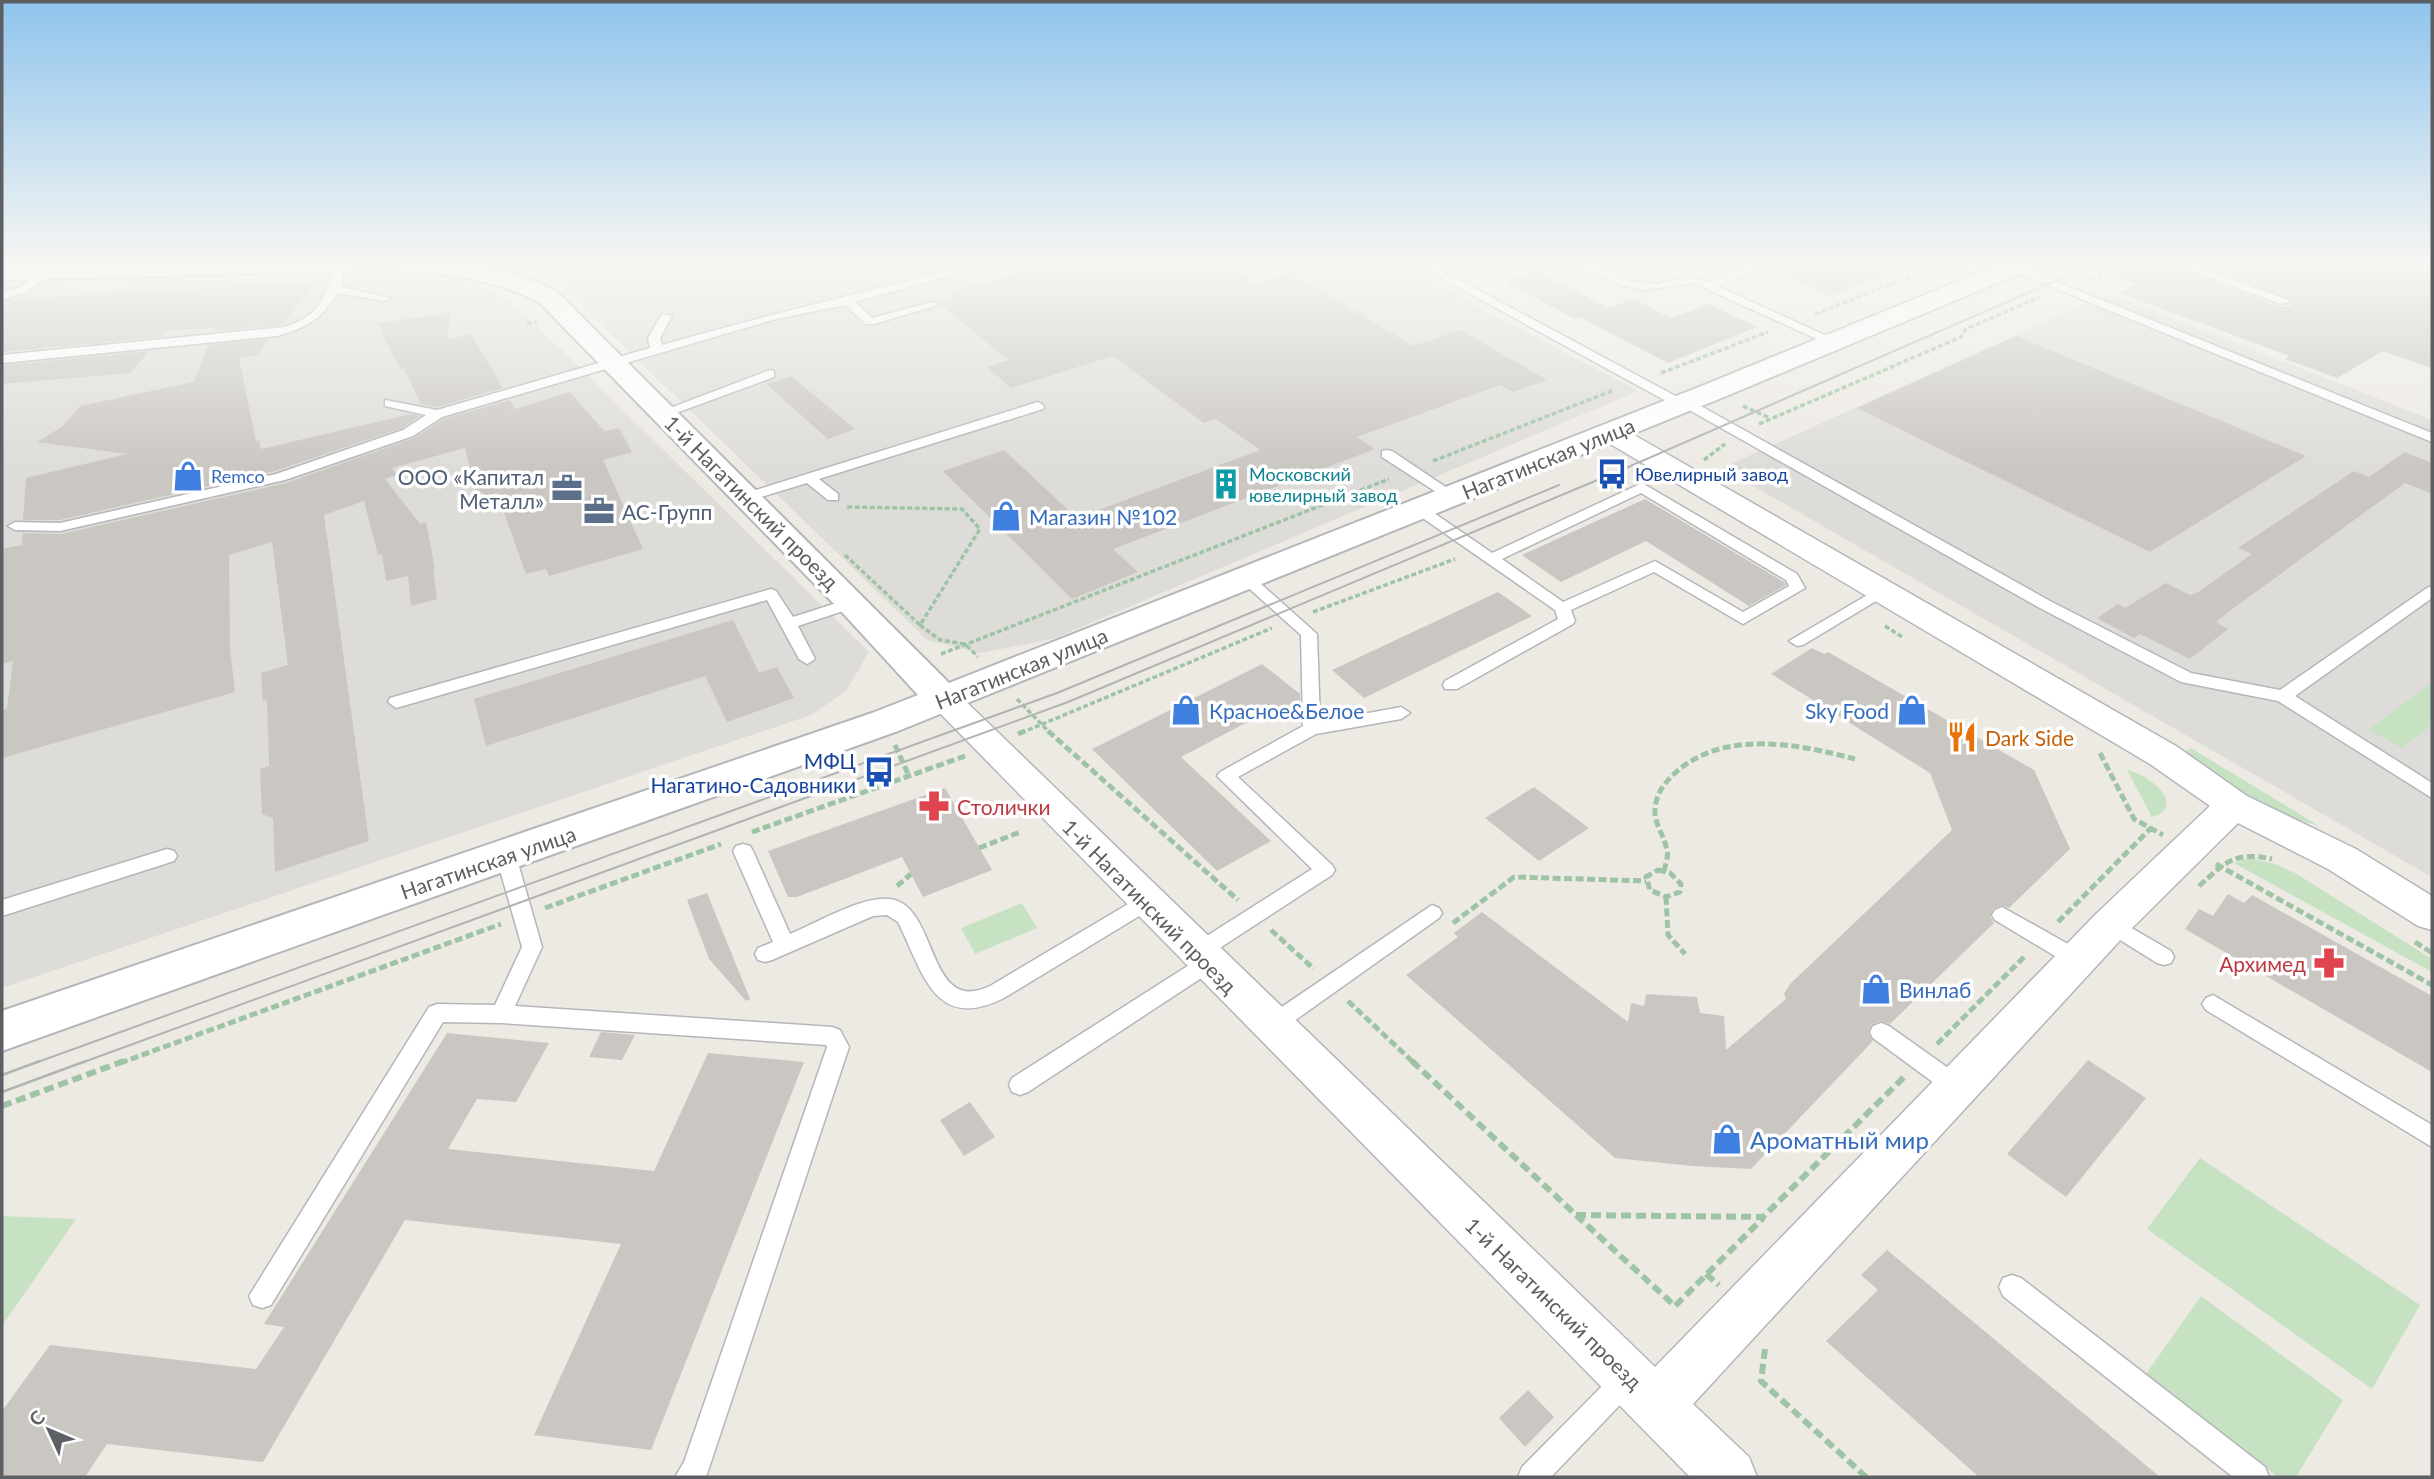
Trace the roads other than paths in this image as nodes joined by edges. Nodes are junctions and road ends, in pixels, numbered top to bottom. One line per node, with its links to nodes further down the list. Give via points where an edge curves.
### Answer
1 (277, 332): 11 (lane)
2 (572, 332): 12 (street, 1-й Нагатинский проезд)
3 (657, 332): 10 (lane)
4 (722, 332): 10 (lane)
5 (1547, 332): 15 (lane)
6 (1812, 332): 9 (lane)
7 (1854, 332): 9 (street, Нагатинская улица)
8 (2167, 332): 20 (lane)
9 (1832, 341): 15 (street, Нагатинская улица)
10 (657, 352): 12 (lane)
11 (2, 359)
12 (613, 364): 17 (street, 1-й Нагатинский проезд); 18 (lane)
13 (770, 374): 17 (lane)
14 (390, 402): 18 (lane)
15 (1683, 403): 19 (street, Нагатинская улица); 38 (lane, via 2044,604 2187,678)
16 (1038, 406): 22 (lane)
17 (663, 413): 24 (street, 1-й Нагатинский проезд)
18 (437, 414): 27 (lane, via 408,433 280,477 60,527)
19 (1611, 433): 23 (street, Нагатинская улица); 31 (street)
20 (2432, 438)
21 (1387, 454): 23 (lane)
22 (809, 478): 24 (lane); 25 (lane)
23 (1452, 496): 26 (street, Нагатинская улица)
24 (748, 497): 32 (street, 1-й Нагатинский проезд)
25 (838, 502)
26 (1419, 509): 28 (lane); 29 (street, Нагатинская улица)
27 (15, 526)
28 (1491, 559): 33 (lane); 33 (lane, via 1642,486 1792,577 1797,588 1744,619 1655,566)
29 (1247, 579): 39 (street, Нагатинская улица); 42 (lane, via 1309,634)
30 (2432, 591): 38 (lane)
31 (1870, 599): 35 (lane); 44 (street, via 2162,755)
32 (852, 603): 34 (lane); 39 (street, 1-й Нагатинский проезд)
33 (1562, 608): 37 (lane, via 1567,621)
34 (789, 624): 36 (lane); 40 (lane, via 771,594)
35 (1797, 640)
36 (807, 659)
37 (1451, 685)
38 (2283, 696): 43 (lane)
39 (943, 699): 47 (street, Нагатинская улица); 48 (street, 1-й Нагатинский проезд)
40 (396, 702)
41 (1401, 713): 42 (lane)
42 (1312, 729): 57 (lane, via 1226,776 1325,870)
43 (2432, 792)
44 (2234, 805): 52 (street, via 2189,859); 53 (street, via 2342,859)
45 (743, 851): 54 (lane)
46 (167, 856): 49 (lane)
47 (506, 856): 60 (lane, via 532,947); 62 (street, Нагатинская улица)
48 (1147, 902): 54 (lane, via 997,992 974,1001 952,998 942,990 905,917 891,907 871,908); 57 (street, 1-й Нагатинский проезд)
49 (2, 908)
50 (1432, 913): 61 (lane)
51 (2002, 915): 55 (lane)
52 (2111, 924): 55 (street); 58 (lane)
53 (2421, 927)
54 (784, 944): 56 (lane)
55 (2060, 949): 65 (street)
56 (765, 954)
57 (1203, 957): 61 (street, 1-й Нагатинский проезд); 64 (lane)
58 (2164, 957)
59 (2213, 1004): 66 (lane)
60 (501, 1014): 68 (lane, via 437,1013); 70 (lane, via 832,1036 838,1047 695,1471)
61 (1272, 1025): 69 (street, 1-й Нагатинский проезд)
62 (2, 1031)
63 (1881, 1032): 65 (lane)
64 (1020, 1085)
65 (1957, 1087): 69 (street, via 1746,1309)
66 (2432, 1136)
67 (2012, 1287): 73 (lane)
68 (262, 1296)
69 (1643, 1390): 71 (lane); 72 (street, 1-й Нагатинский проезд)
70 (689, 1477)
71 (1532, 1477)
72 (1730, 1477)
73 (2255, 1477)

